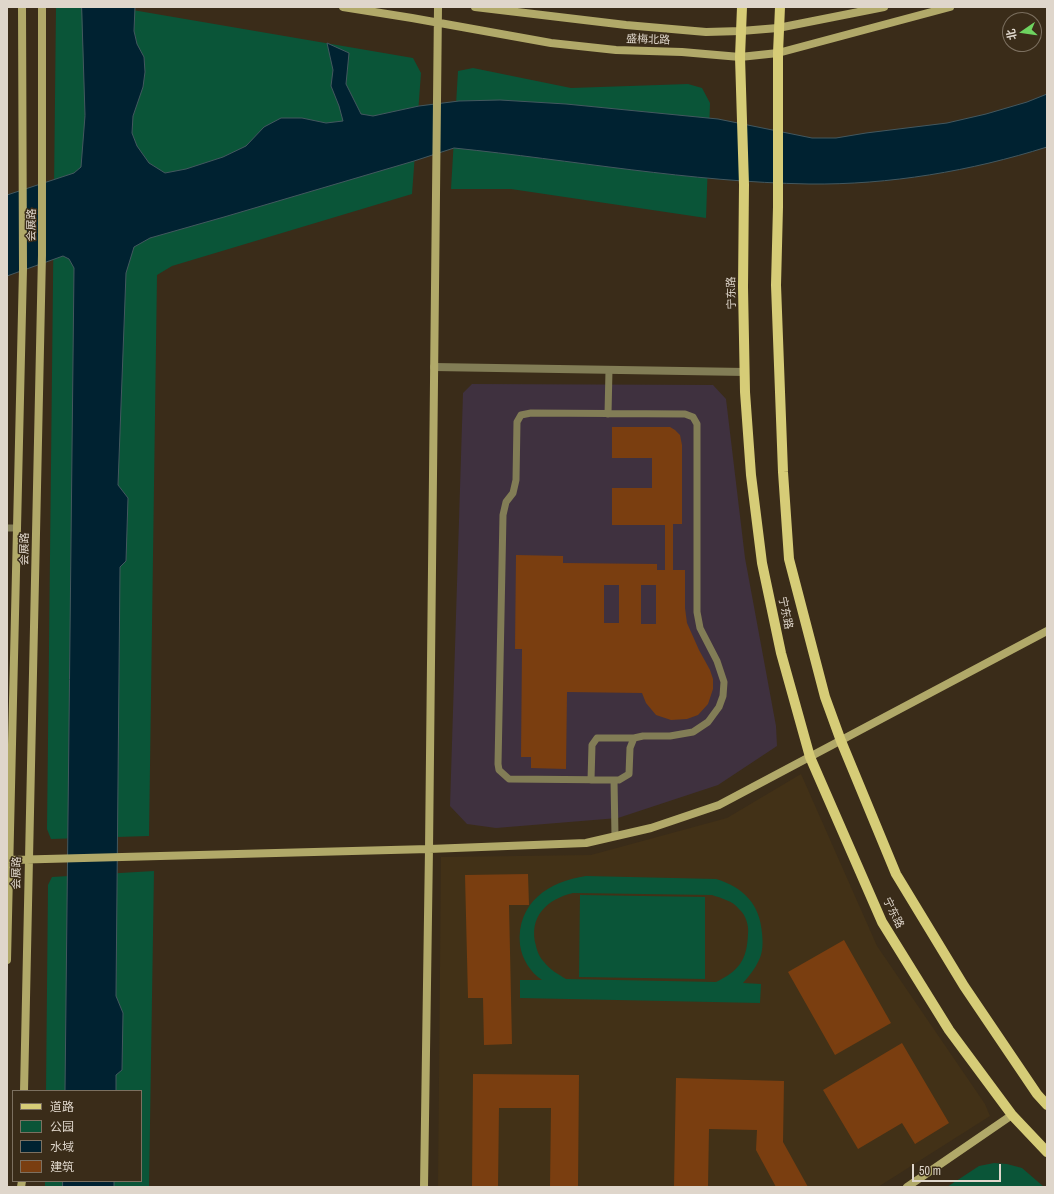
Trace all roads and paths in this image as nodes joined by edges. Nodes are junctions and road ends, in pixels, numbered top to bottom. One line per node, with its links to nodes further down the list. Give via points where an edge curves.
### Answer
1 (22, 7): 20 (street, 会展路, via 24,182)
2 (42, 7): 30 (street, 会展路, via 42,255)
3 (343, 7): 10 (street, 盛梅北路)
4 (438, 7): 10 (street)
5 (475, 7): 12 (street, 盛梅北路, via 626,25 706,32)
6 (742, 7): 12 (main road, 宁东路)
7 (780, 7): 11 (main road, 宁东路)
8 (884, 7): 11 (street, 盛梅北路)
9 (950, 7): 13 (street, 盛梅北路)
10 (438, 23): 14 (street, 盛梅北路, via 551,44); 15 (street)
11 (778, 28): 12 (street, 盛梅北路); 13 (main road, 宁东路)
12 (741, 31): 14 (main road, 宁东路)
13 (778, 53): 14 (street, 盛梅北路); 23 (main road, 宁东路, via 776,285 783,472 790,559 825,697)
14 (740, 57): 17 (main road, 宁东路)
15 (434, 367): 16 (street); 28 (street)
16 (609, 370): 17 (street); 18 (lane)
17 (745, 372): 24 (main road, 宁东路, via 752,475 762,563 781,653)
18 (608, 414): 22 (lane, via 685,414 693,417 697,424 697,612 700,628 717,661 724,682 719,707 708,722 693,732); 25 (lane, via 521,415 517,422 516,480 503,515 499,770 509,779)
19 (7, 528): 20 (lane)
20 (17, 528): 29 (street, 会展路)
21 (1047, 630): 23 (street)
22 (634, 738): 25 (lane, via 597,738 592,745); 26 (lane, via 630,748 629,774)
23 (841, 741): 24 (street); 33 (main road, 宁东路, via 896,874 964,986)
24 (810, 757): 27 (street, via 719,805 651,828); 34 (main road, 宁东路, via 882,922 949,1030)
25 (591, 780): 26 (lane)
26 (614, 780): 27 (lane)
27 (615, 836): 28 (street, via 586,843)
28 (429, 849): 30 (street); 36 (street)
29 (8, 860): 30 (street); 31 (street, 会展路)
30 (29, 860): 32 (street, 会展路)
31 (7, 960)
32 (24, 1090)
33 (1046, 1101)
34 (1012, 1115): 35 (main road, 宁东路); 37 (street)
35 (1047, 1152)
36 (424, 1187)
37 (907, 1187)

